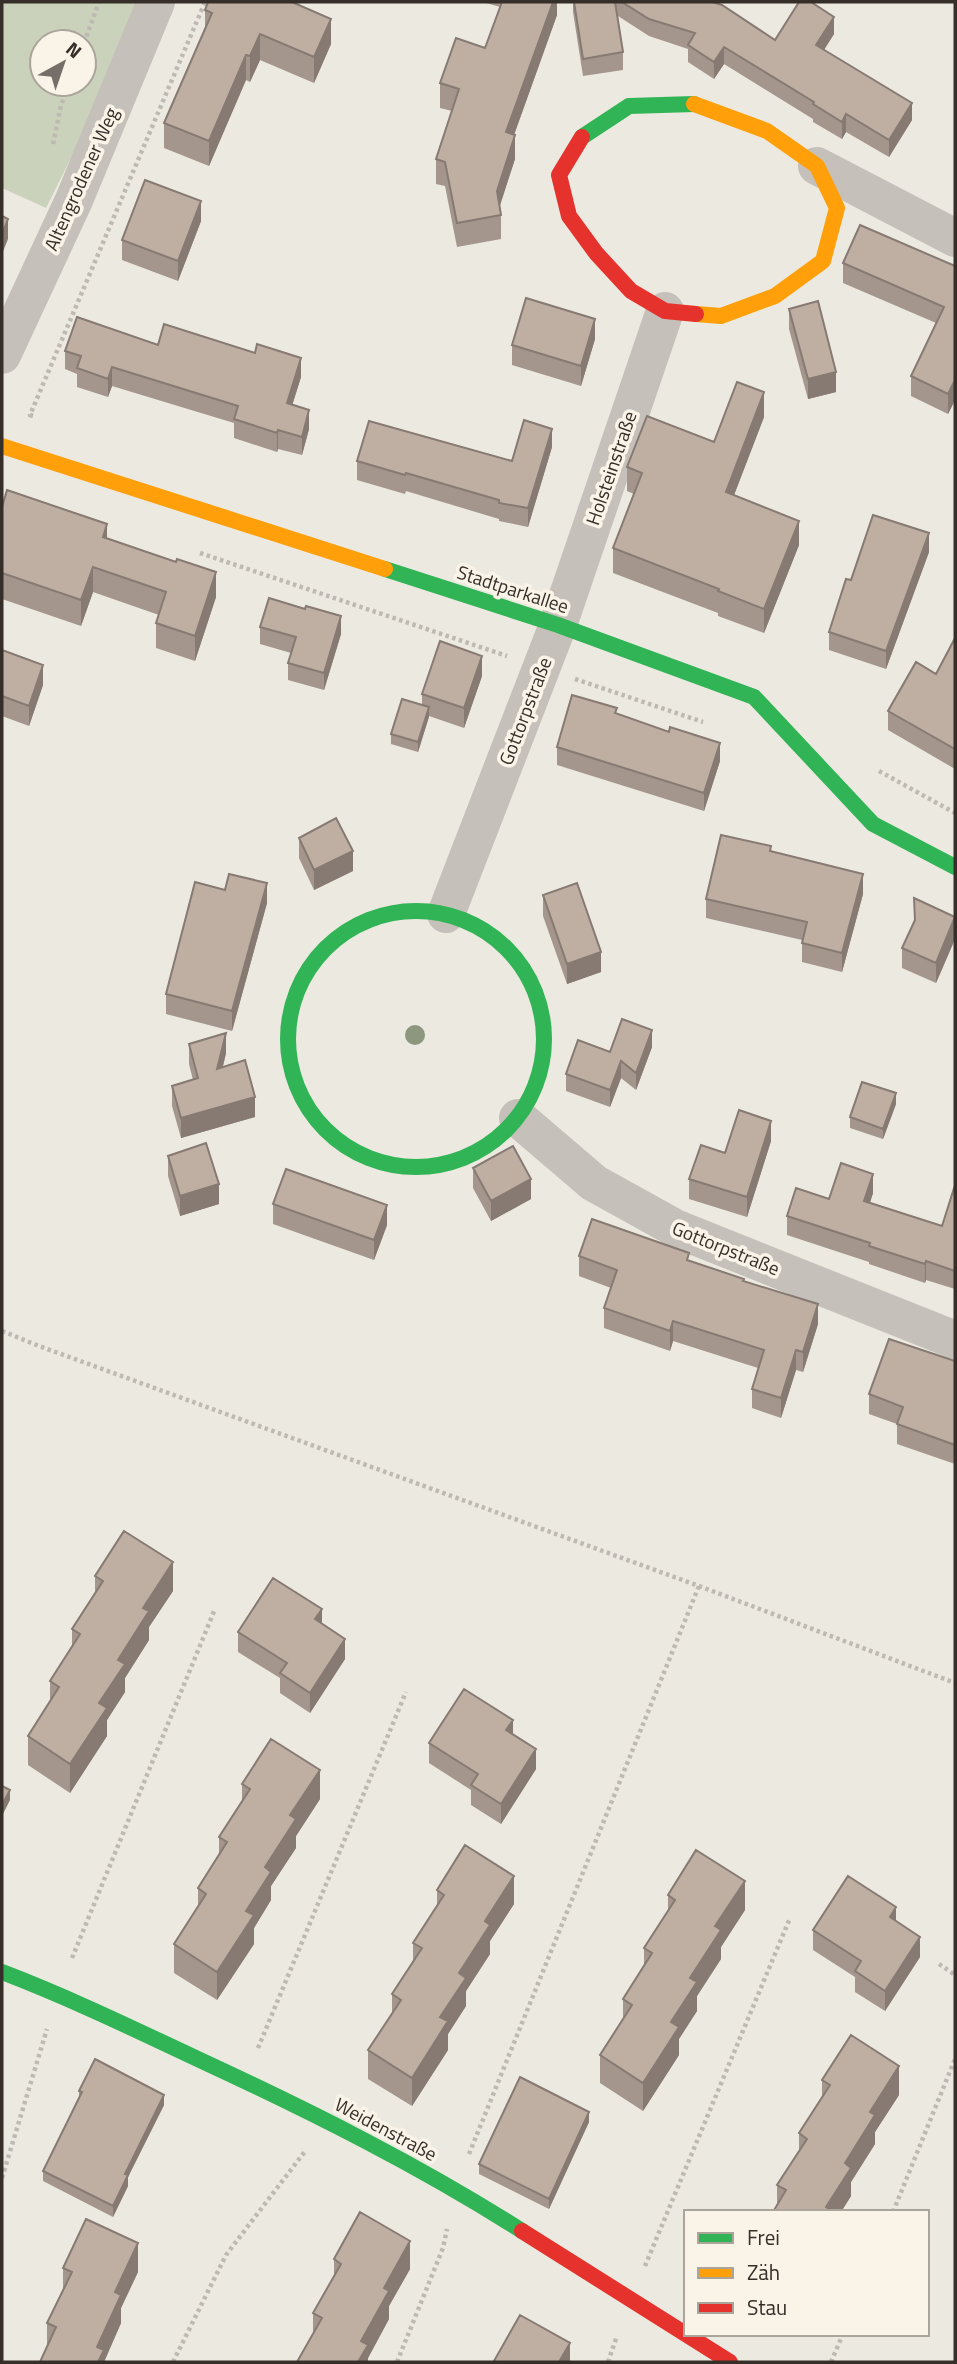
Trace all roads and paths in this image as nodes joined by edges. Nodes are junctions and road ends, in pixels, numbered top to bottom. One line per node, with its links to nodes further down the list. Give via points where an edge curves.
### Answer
1 (99, 2): 4 (path)
2 (156, 2): 8 (street, Altengrodener Weg, via 74,200)
3 (205, 2): 9 (path, via 30,415)
4 (89, 28)
5 (817, 166): 6 (street); 7 (street, via 837,208 823,261 775,296 721,316); 7 (street, via 767,131 694,104 629,106 584,134 559,175 569,216 631,291)
6 (955, 238)
7 (665, 311): 12 (street, Holsteinstraße)
8 (2, 355)
9 (44, 419)
10 (2, 446): 12 (street, Stadtparkallee)
11 (199, 553): 13 (path)
12 (558, 625): 13 (street, Gottorpstraße); 17 (street, Stadtparkallee, via 754,697 873,824)
13 (542, 668): 14 (path); 18 (street, Gottorpstraße)
14 (707, 723)
15 (876, 769): 16 (path)
16 (955, 813)
17 (955, 867)
18 (446, 914): 19 (street, via 485,931 517,960 537,997 545,1039 538,1081); 19 (street, via 404,911 363,921 328,945 302,978 288,1018 289,1061 303,1101 329,1135 364,1158 406,1168 448,1164 487,1147)
19 (518, 1118): 21 (street, Gottorpstraße, via 594,1183 677,1229)
20 (2, 1331): 22 (path)
21 (955, 1340)
22 (699, 1586): 24 (path); 35 (path)
23 (215, 1609): 30 (path)
24 (955, 1683)
25 (406, 1692): 32 (path)
26 (790, 1918): 37 (path)
27 (939, 1964): 29 (path)
28 (2, 1972): 30 (street, Weidenstraße)
29 (955, 1975)
30 (58, 1993): 32 (street, Weidenstraße); 34 (path)
31 (955, 2059): 36 (path)
32 (244, 2081): 33 (street, Weidenstraße)
33 (328, 2121): 35 (street, Weidenstraße); 41 (path, via 226,2255)
34 (2, 2178)
35 (456, 2189): 37 (street, Weidenstraße); 42 (path, via 443,2248)
36 (894, 2210)
37 (630, 2300): 38 (street, Weidenstraße)
38 (684, 2333)
39 (688, 2336): 43 (street, Weidenstraße)
40 (842, 2336): 44 (path)
41 (173, 2362)
42 (397, 2362)
43 (730, 2362)
44 (831, 2362)

